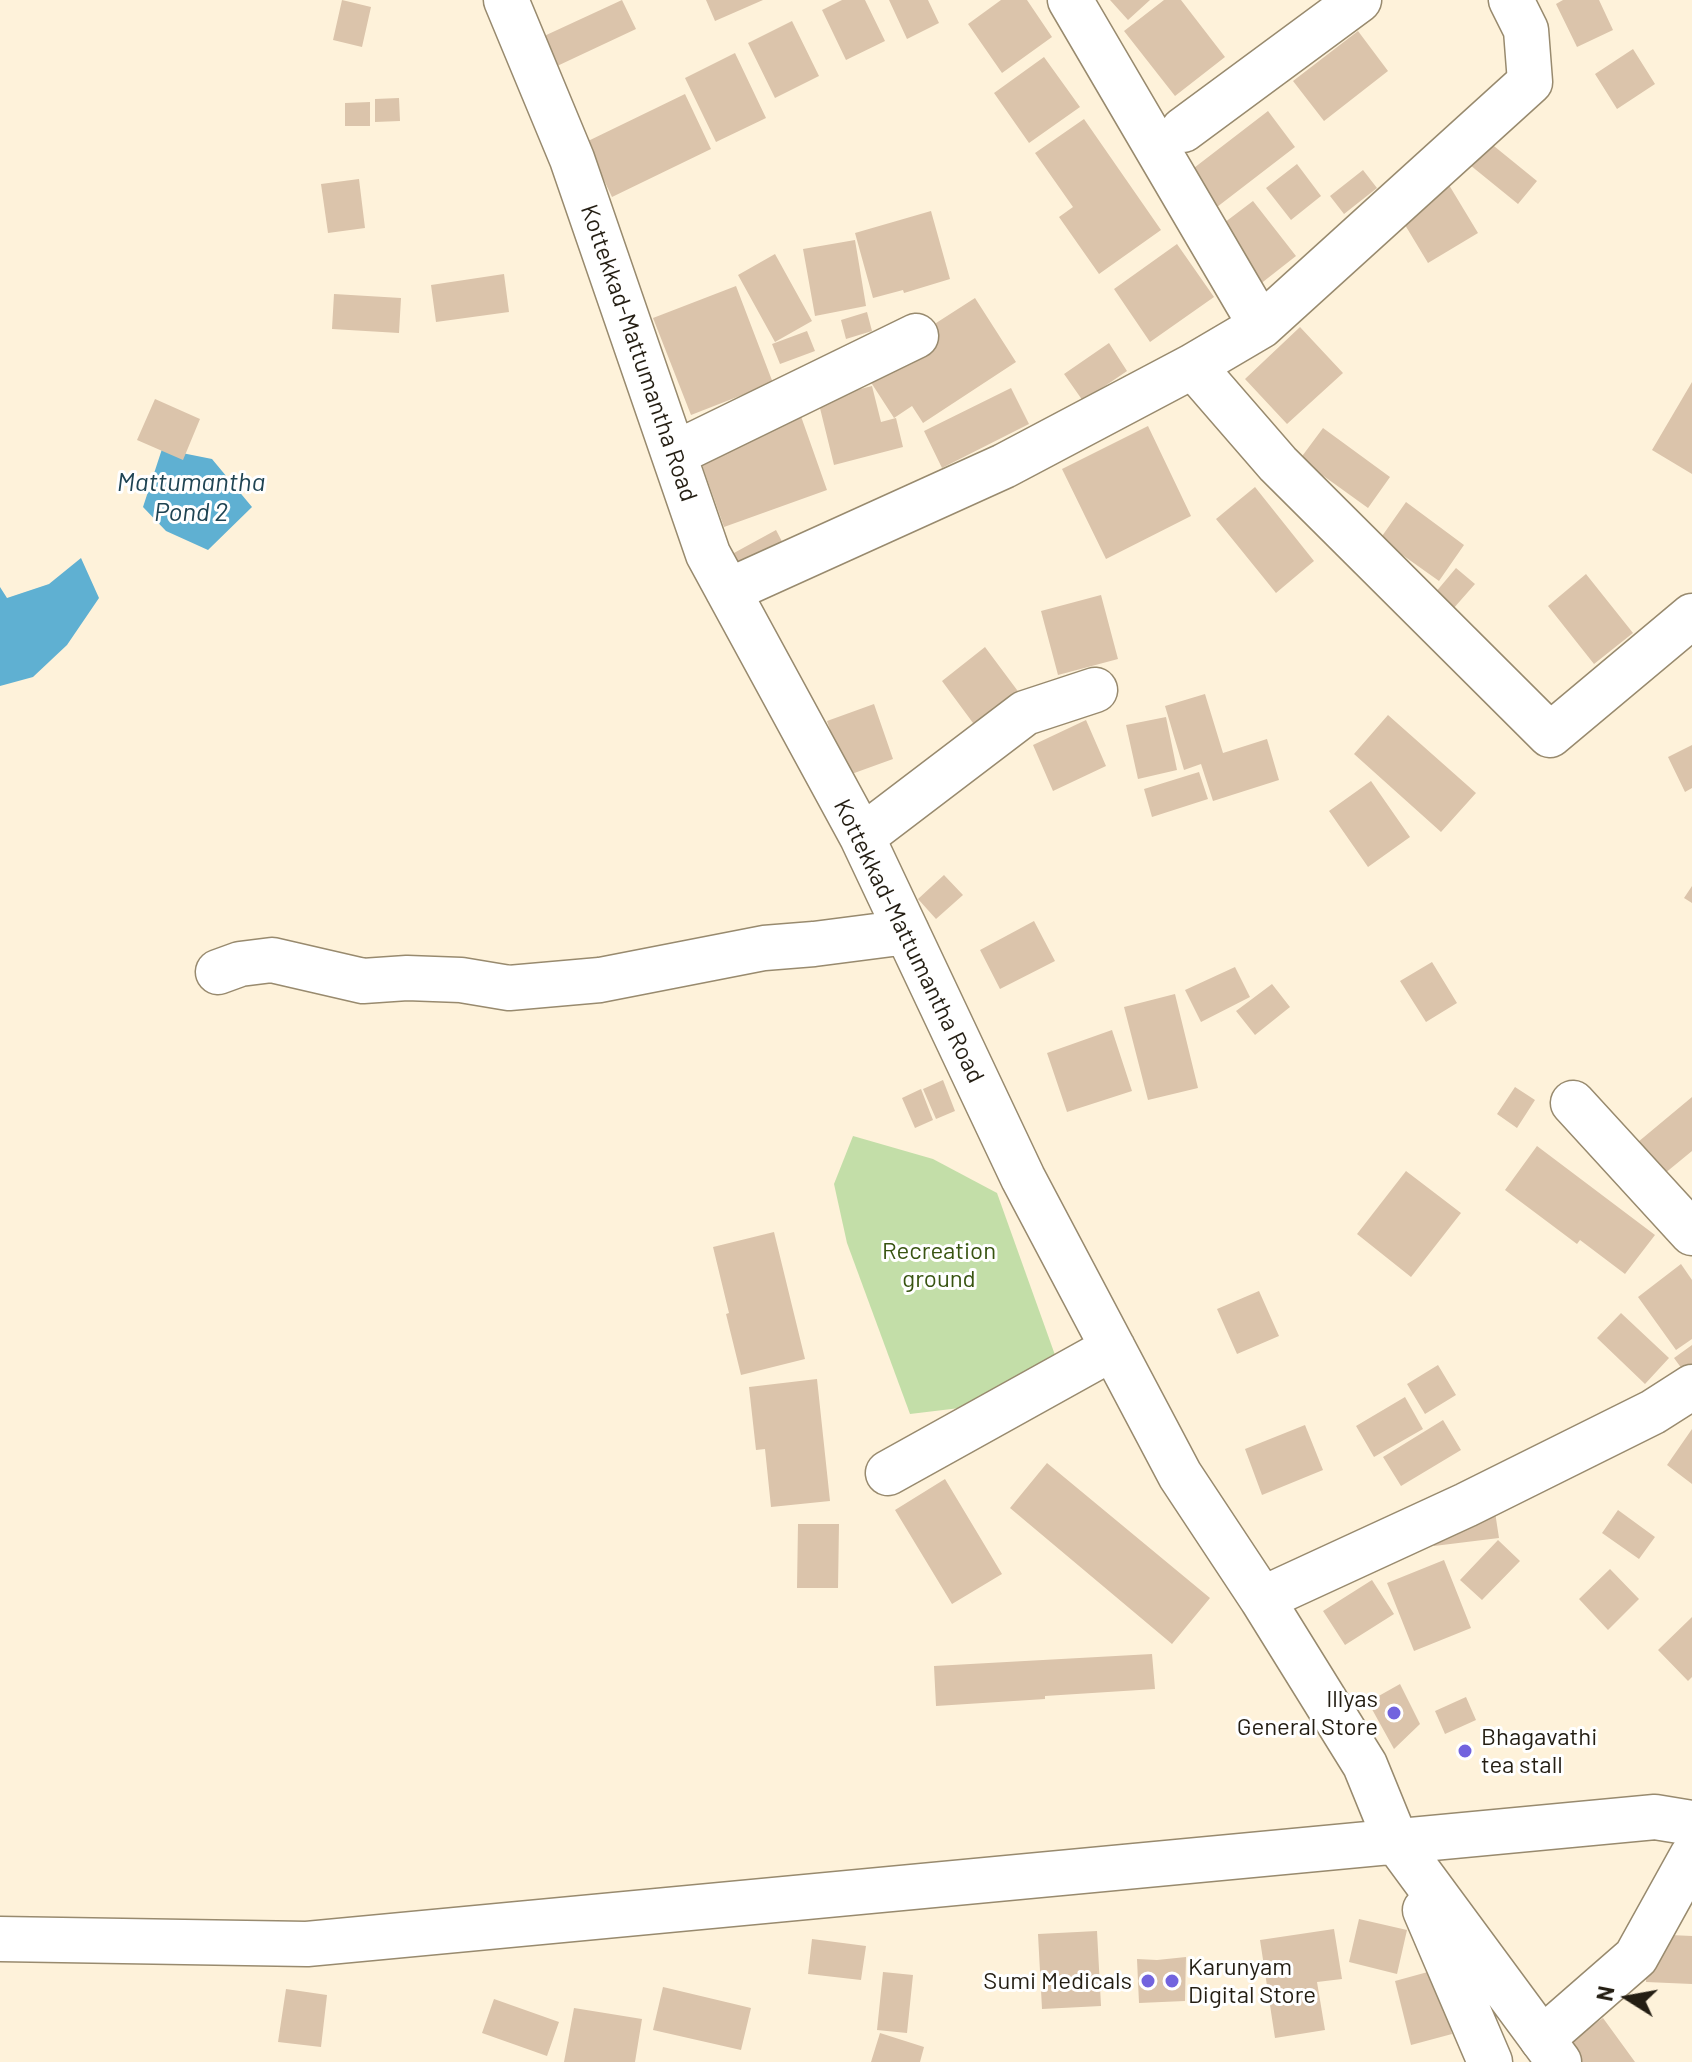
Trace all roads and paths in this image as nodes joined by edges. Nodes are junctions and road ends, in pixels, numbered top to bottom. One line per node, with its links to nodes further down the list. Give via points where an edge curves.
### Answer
1 (506, 0): 9 (street, Kottekkad-Mattumantha Road, via 572,159)
2 (1070, 0): 6 (street)
3 (1359, 0): 5 (street)
4 (1511, 0): 6 (street, via 1526,30 1530,82)
5 (1183, 130)
6 (1261, 326): 8 (street)
7 (916, 336): 9 (street)
8 (1193, 366): 10 (street, via 1004,466); 11 (street, via 1278,464 1550,735)
9 (674, 454): 10 (street, Kottekkad-Mattumantha Road, via 708,554)
10 (728, 591): 13 (street, Kottekkad-Mattumantha Road)
11 (1692, 616)
12 (1095, 690): 13 (street, via 1025,713)
13 (862, 837): 14 (street, Kottekkad-Mattumantha Road)
14 (907, 932): 15 (street, via 764,948 600,980 509,988 461,980 363,981 272,960); 18 (street, Kottekkad-Mattumantha Road, via 1023,1178)
15 (218, 972)
16 (1573, 1103): 17 (street)
17 (1692, 1233)
18 (1113, 1348): 20 (street); 21 (street, Kottekkad-Mattumantha Road, via 1180,1475)
19 (1692, 1387): 21 (street, via 1653,1412 1466,1505)
20 (888, 1473)
21 (1262, 1599): 23 (street, Kottekkad-Mattumantha Road, via 1365,1765)
22 (1692, 1823): 23 (street, via 1655,1817)
23 (1396, 1841): 25 (street, via 307,1944); 26 (street); 27 (street)
24 (1692, 1856): 26 (street, via 1636,1957)
25 (0, 1939)
26 (1550, 2050)
27 (1490, 2062)

